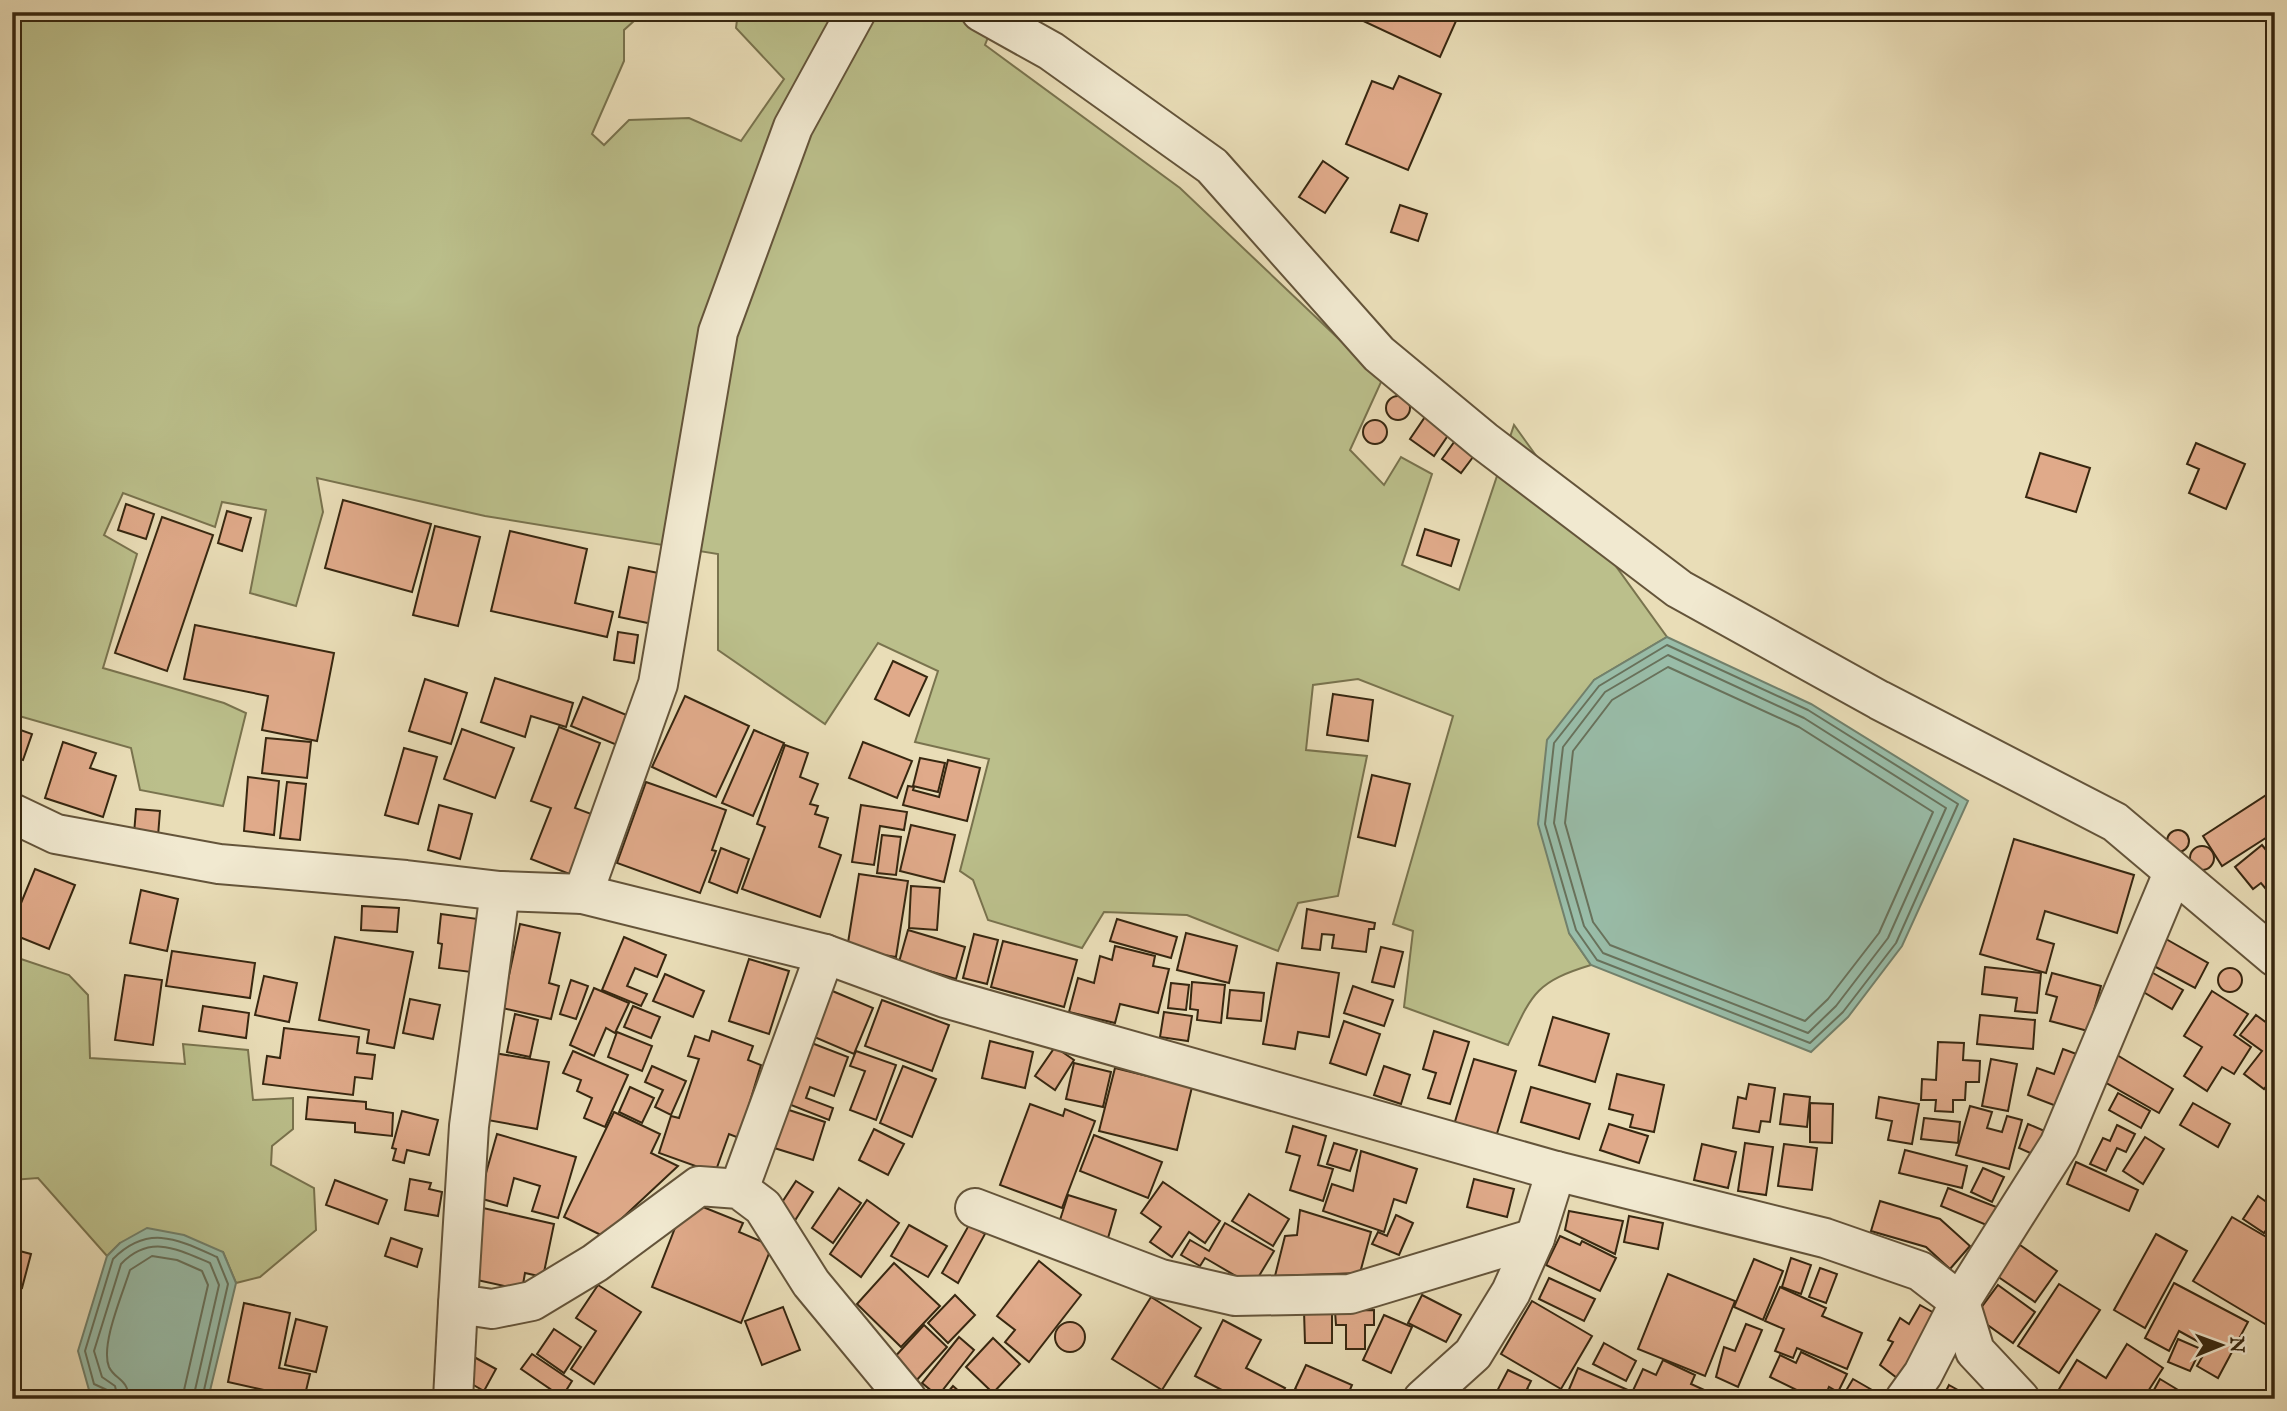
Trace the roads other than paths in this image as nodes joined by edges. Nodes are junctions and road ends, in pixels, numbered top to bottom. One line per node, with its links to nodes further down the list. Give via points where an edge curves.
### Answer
1 (856, 12): 6 (street, via 793,127 718,332 658,684)
2 (981, 12): 4 (street, via 1051,51 1212,166 1379,354 1484,441 1679,589 1879,700 2115,822)
3 (12, 813): 5 (street, via 56,834 219,864)
4 (2173, 873): 8 (street); 13 (street, via 2059,1145)
5 (500, 891): 6 (street); 14 (street, via 469,1126)
6 (583, 894): 7 (street)
7 (825, 954): 9 (street, via 945,998); 10 (street)
8 (2275, 957)
9 (1556, 1171): 12 (street); 13 (street, via 1825,1238 1920,1271)
10 (739, 1189): 14 (street, via 699,1186 595,1263 532,1301 492,1309); 16 (street, via 763,1207 811,1283)
11 (975, 1208): 12 (street, via 1161,1279 1235,1296 1350,1294)
12 (1535, 1238): 17 (street, via 1511,1292 1473,1354)
13 (1960, 1302): 18 (street); 19 (street, via 1975,1351)
14 (458, 1304): 15 (street)
15 (453, 1399)
16 (907, 1399)
17 (1423, 1399)
18 (1905, 1399)
19 (2020, 1399)

